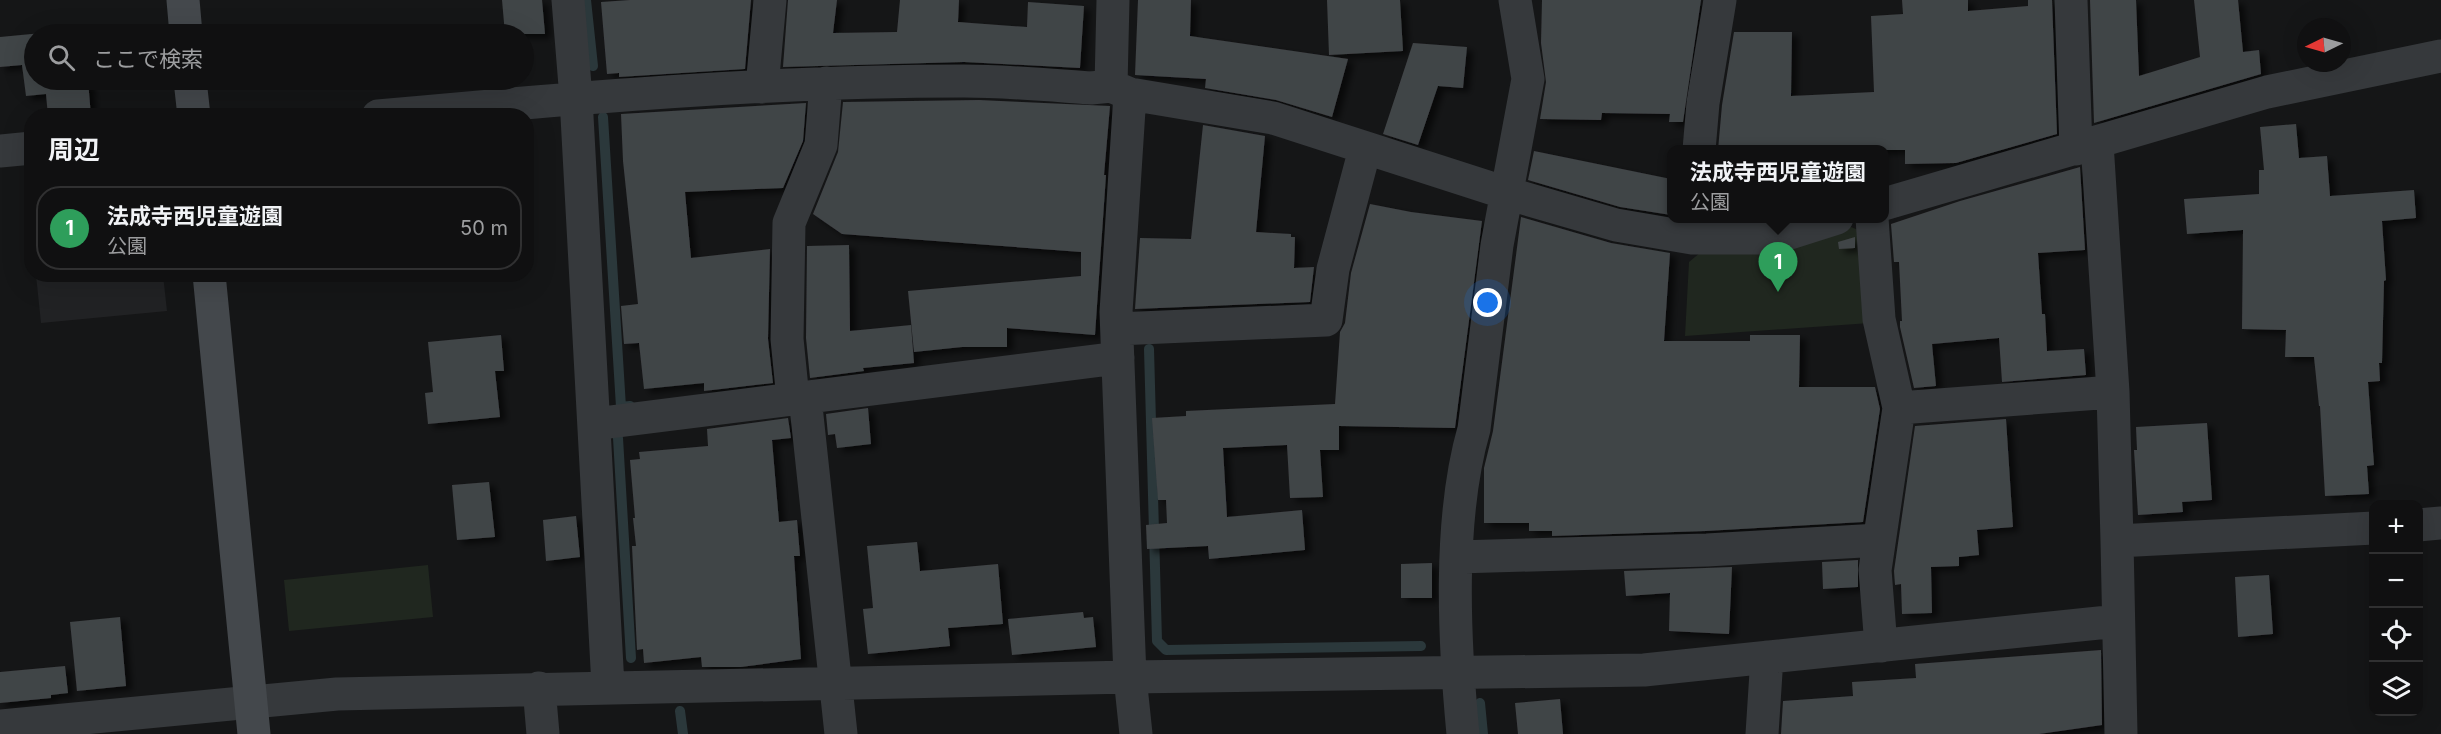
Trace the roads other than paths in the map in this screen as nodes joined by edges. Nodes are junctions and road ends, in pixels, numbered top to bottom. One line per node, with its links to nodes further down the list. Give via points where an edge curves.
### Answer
1 (183, 0): 8 (street)
2 (568, 0): 14 (street)
3 (770, 0): 11 (street)
4 (1113, 0): 13 (street)
5 (1515, 0): 22 (street, via 1528,79)
6 (1720, 0): 17 (street)
7 (2071, 0): 18 (street)
8 (185, 24)
9 (2441, 56): 18 (street, via 2266,92)
10 (826, 83): 11 (street); 13 (street, via 966,81); 30 (street, via 821,145 789,223 787,339)
11 (762, 87): 14 (street)
12 (191, 90): 15 (street)
13 (1121, 90): 20 (street, via 1273,118); 28 (street)
14 (576, 98): 16 (street); 32 (street)
15 (193, 108)
16 (466, 108)
17 (1699, 145)
18 (2086, 146): 23 (street); 29 (street)
19 (24, 149): 21 (street)
20 (1365, 149): 22 (street); 28 (street, via 1334,269 1326,320)
21 (0, 151)
22 (1506, 193): 26 (street, via 1617,225); 38 (street, via 1474,429 1467,454)
23 (1889, 203)
24 (1824, 223): 26 (street, via 1774,238)
25 (1872, 223): 31 (street, via 1879,319)
26 (1693, 228)
27 (210, 282): 47 (street)
28 (1118, 344): 30 (street); 43 (street)
29 (2113, 392): 31 (street); 37 (street)
30 (799, 398): 32 (street); 44 (street)
31 (1899, 408): 36 (street)
32 (594, 424): 45 (street)
33 (2441, 523): 34 (street)
34 (2423, 525)
35 (2369, 528): 37 (street)
36 (1879, 540): 38 (street, via 1707,550); 40 (street, via 1875,570)
37 (2117, 541): 39 (street)
38 (1457, 557): 42 (street)
39 (2118, 621): 40 (street); 54 (street)
40 (1881, 646): 41 (street)
41 (1767, 657): 42 (street, via 1644,670); 53 (street)
42 (1457, 673): 43 (street); 52 (street)
43 (1130, 676): 44 (street); 51 (street)
44 (835, 685): 45 (street); 50 (street)
45 (608, 686): 46 (street)
46 (539, 688): 47 (street, via 337,694); 49 (street)
47 (252, 718): 48 (street)
48 (0, 726)
49 (543, 734)
50 (841, 734)
51 (1136, 734)
52 (1463, 734)
53 (1762, 734)
54 (2121, 734)

